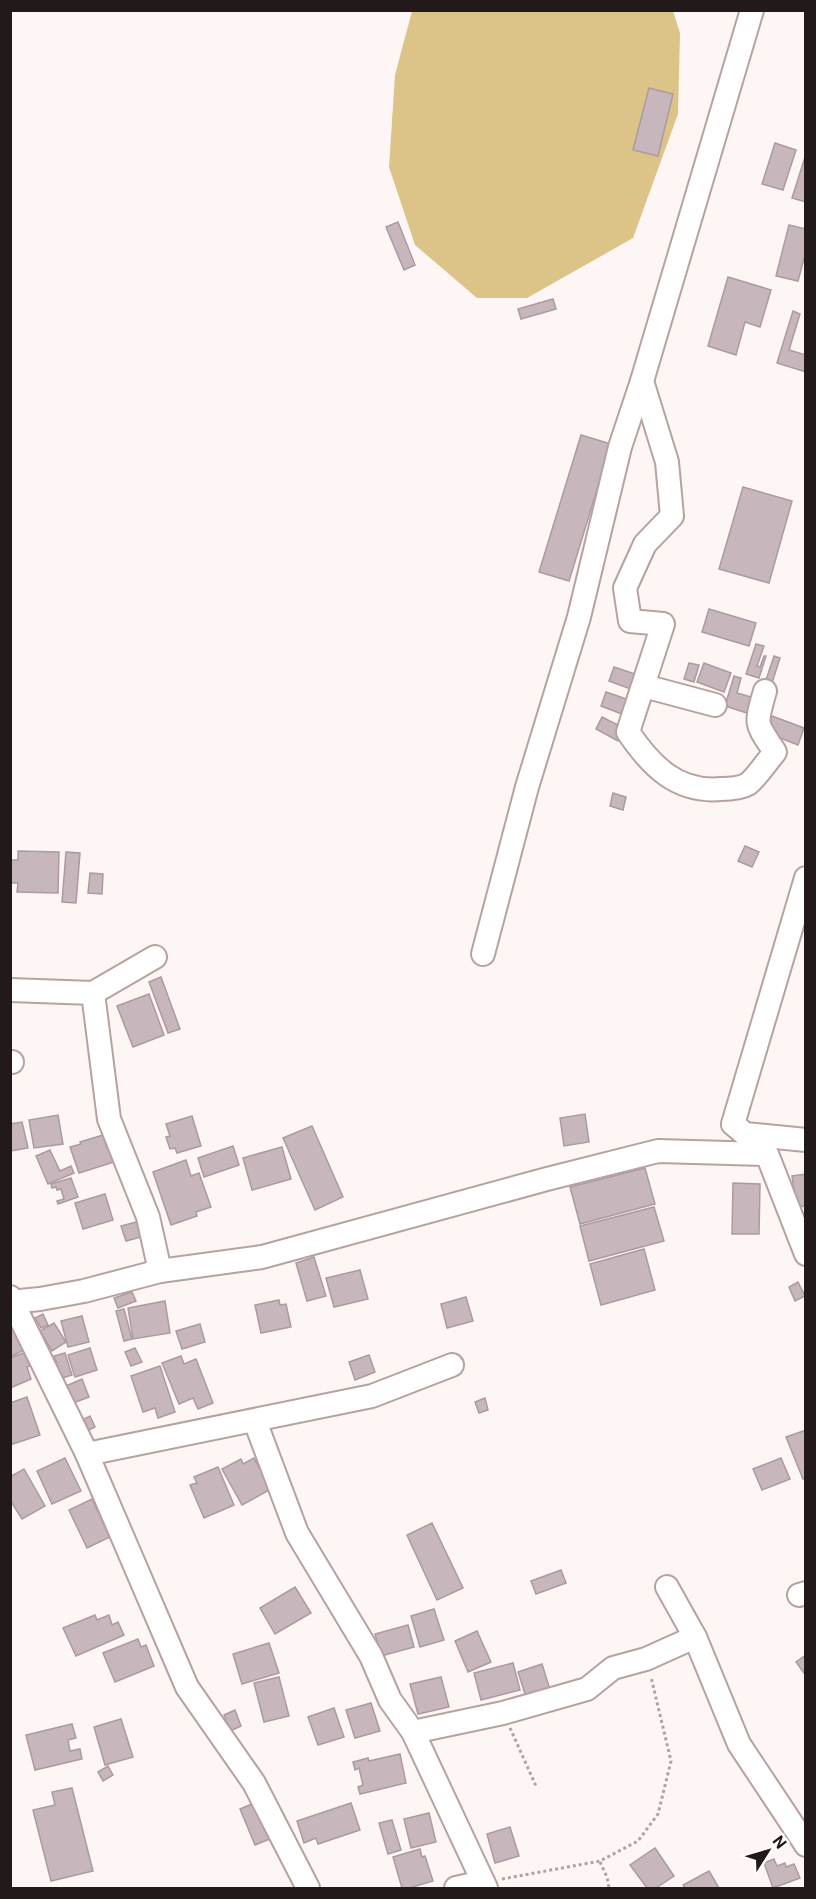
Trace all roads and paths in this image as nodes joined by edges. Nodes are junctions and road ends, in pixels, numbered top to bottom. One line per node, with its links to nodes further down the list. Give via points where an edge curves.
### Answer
1 (752, 10): 2 (street)
2 (642, 381): 3 (street, via 667,462 672,516 645,544 625,588 630,621 663,624); 7 (street, via 620,447 579,617 527,787)
3 (644, 686): 4 (street, via 628,732 661,771 686,787 711,790 748,784 775,752 757,719); 5 (street)
4 (765, 691)
5 (715, 705)
6 (806, 878): 11 (street, via 733,1124 745,1134)
7 (483, 954)
8 (154, 957): 10 (street)
9 (10, 990): 10 (street)
10 (93, 993): 13 (street, via 109,1119 148,1216)
11 (806, 1140)
12 (806, 1254): 13 (street, via 767,1154 658,1151 262,1257)
13 (160, 1271): 14 (street, via 84,1291)
14 (11, 1300): 17 (street)
15 (452, 1365): 16 (street, via 372,1396)
16 (255, 1421): 17 (street); 22 (street, via 297,1533 370,1656 390,1700)
17 (87, 1454): 27 (street, via 187,1687 254,1783)
18 (666, 1587): 19 (street)
19 (695, 1637): 20 (street); 24 (street, via 739,1744)
20 (646, 1659): 21 (street, via 613,1668 587,1689); 25 (path, via 671,1761 658,1814 638,1841)
21 (503, 1713): 22 (street); 23 (path)
22 (413, 1732): 26 (street)
23 (536, 1786)
24 (806, 1845)
25 (600, 1861): 26 (path); 29 (path)
26 (484, 1885): 28 (street)
27 (308, 1888)
28 (456, 1888)
29 (609, 1888)

